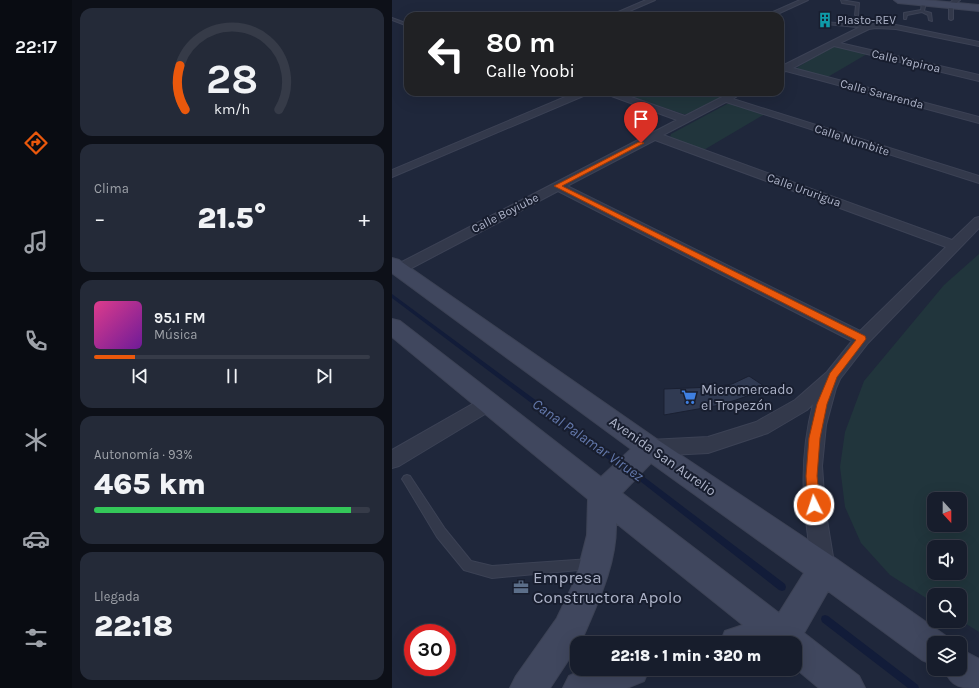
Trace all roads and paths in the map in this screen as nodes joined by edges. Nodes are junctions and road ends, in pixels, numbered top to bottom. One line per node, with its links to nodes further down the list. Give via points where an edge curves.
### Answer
1 (652, 0): 8 (street)
2 (805, 0): 9 (street)
3 (843, 0): 10 (lane, via 858,4)
4 (898, 0): 6 (main road)
5 (954, 2): 6 (main road); 7 (main road); 12 (lane)
6 (923, 7): 11 (lane, via 905,14); 14 (lane, via 930,14)
7 (979, 8)
8 (622, 12)
9 (776, 12)
10 (857, 15)
11 (905, 18)
12 (951, 19)
13 (392, 20): 16 (lane)
14 (931, 20)
15 (826, 23): 17 (lane)
16 (404, 24)
17 (867, 27): 18 (street); 19 (street, via 896,27)
18 (833, 44): 20 (street); 22 (street, Calle Yapiroa)
19 (979, 44)
20 (784, 69)
21 (784, 71): 28 (street, Calle Sararenda)
22 (979, 78)
23 (576, 96): 30 (street)
24 (620, 96): 27 (street)
25 (731, 96): 26 (street, Calle Boyiube)
26 (725, 99): 27 (street, Calle Boyiube); 31 (street, Calle Numbite)
27 (686, 120): 29 (street, Calle Boyiube)
28 (979, 120)
29 (655, 136): 32 (street, Calle Boyiube); 34 (street, Calle Ururigua)
30 (392, 174)
31 (979, 180)
32 (557, 186): 35 (street, Calle Boyiube); 37 (street)
33 (979, 221): 34 (street)
34 (953, 245): 37 (street)
35 (395, 266): 40 (main road, Avenida San Aurelio)
36 (392, 326): 39 (main road)
37 (862, 339): 38 (street)
38 (833, 376): 40 (street, via 801,405 762,428 708,445); 45 (street, via 822,404 816,431 812,476 815,520)
39 (489, 403): 41 (street); 43 (main road)
40 (645, 452): 43 (main road); 45 (main road, Avenida San Aurelio)
41 (392, 460)
42 (407, 479): 44 (lane, via 441,533 468,566 492,572)
43 (606, 490): 44 (main road, via 602,535); 46 (main road)
44 (595, 563): 53 (main road, via 592,581 570,630)
45 (823, 572): 47 (main road); 48 (main road, Avenida San Aurelio)
46 (785, 636)
47 (791, 636)
48 (927, 643)
49 (802, 650): 55 (main road)
50 (967, 671): 52 (main road)
51 (613, 676): 54 (main road)
52 (979, 680)
53 (528, 688)
54 (581, 688)
55 (847, 688)

